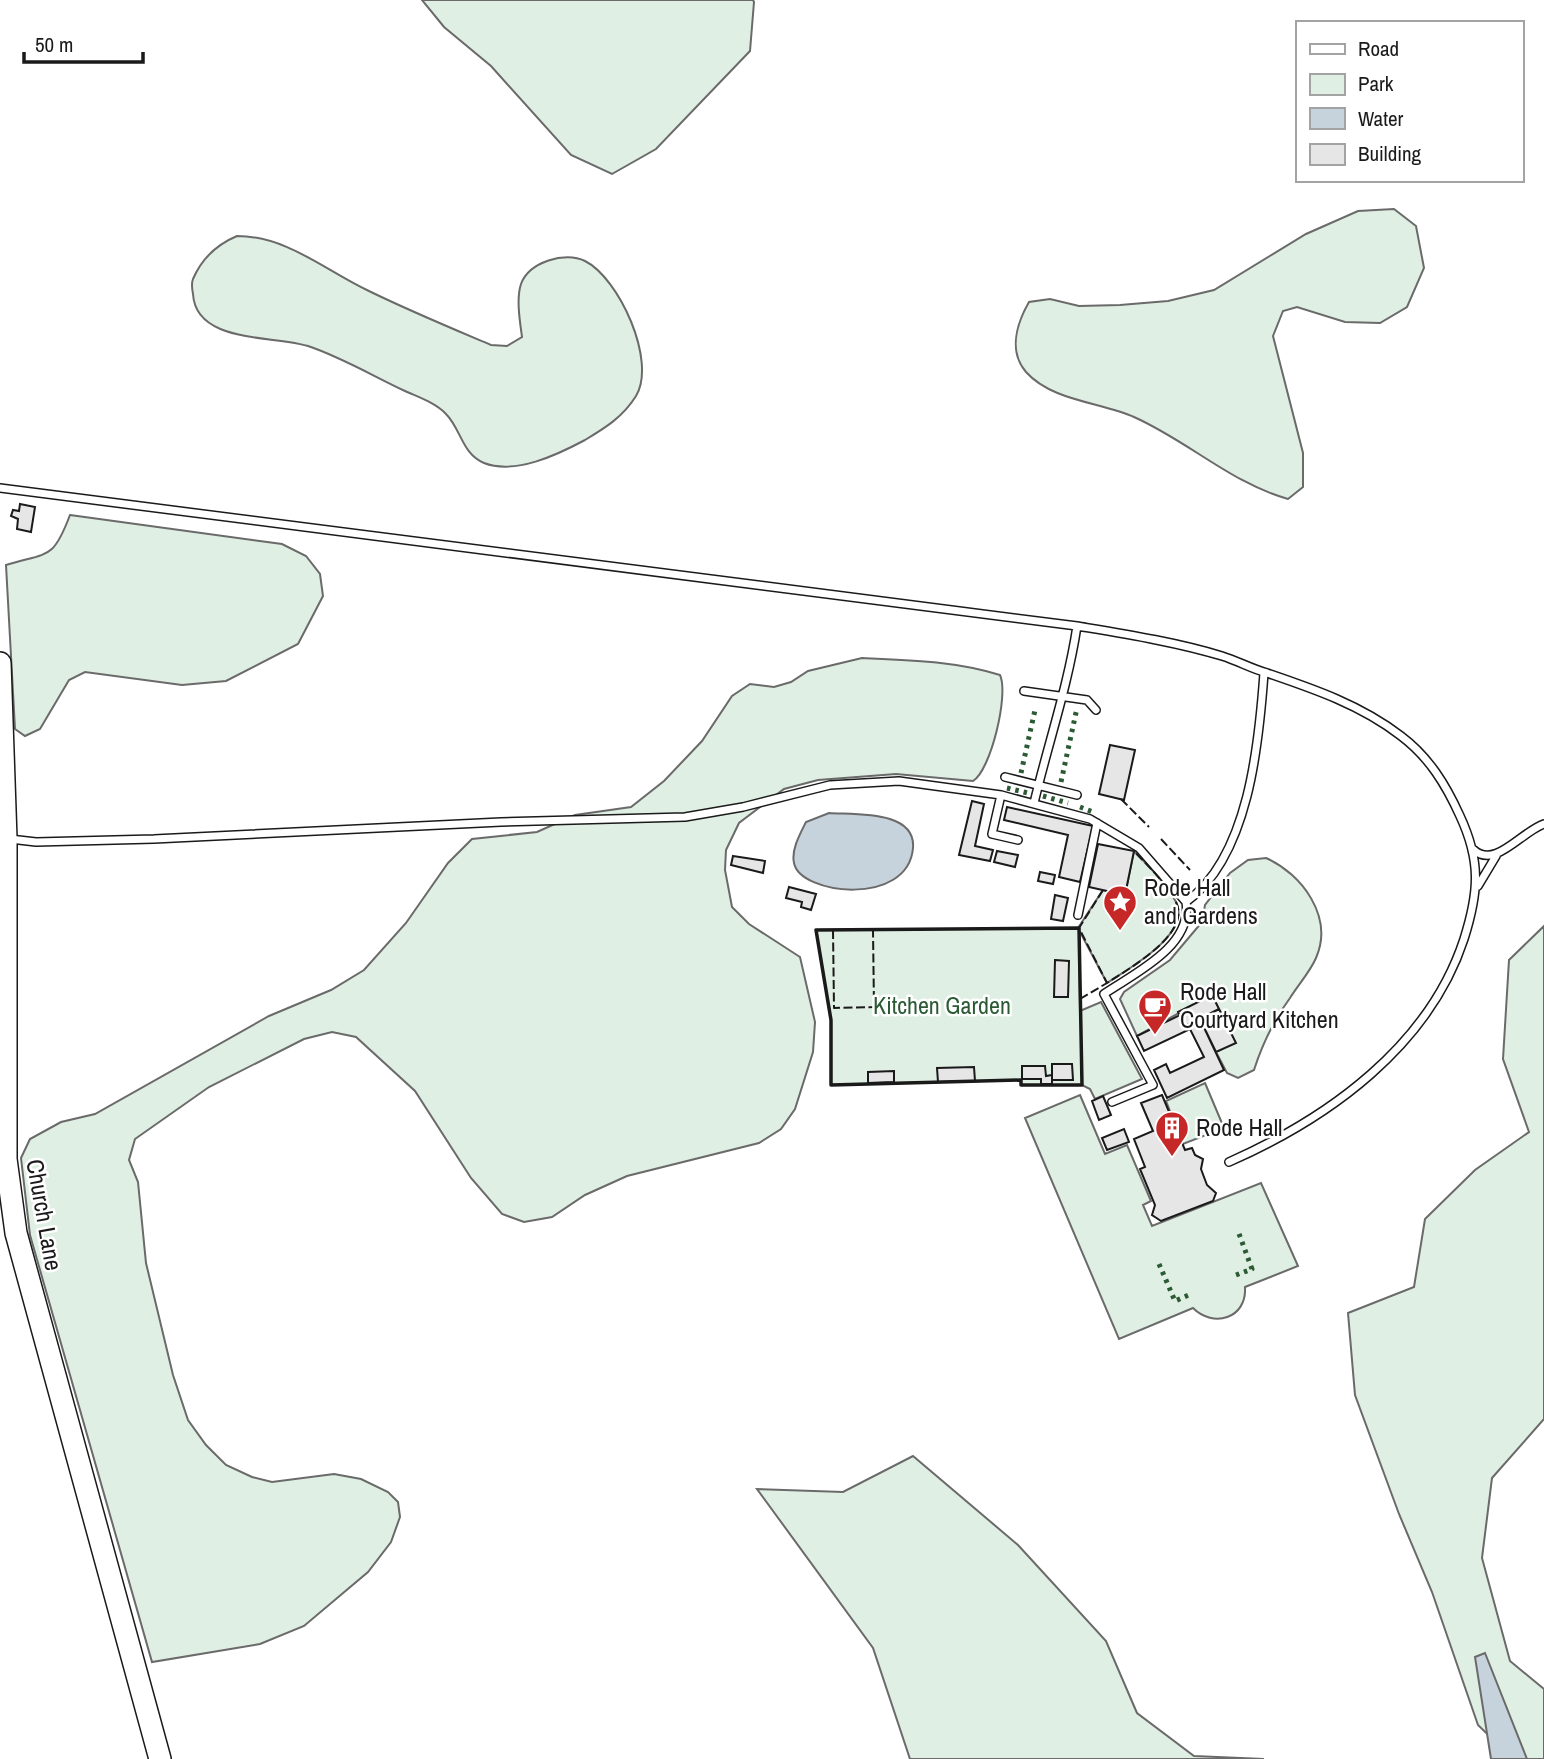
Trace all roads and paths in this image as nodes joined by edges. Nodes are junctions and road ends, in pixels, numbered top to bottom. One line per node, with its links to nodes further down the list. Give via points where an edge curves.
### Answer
1 (0, 488): 2 (lane)
2 (1077, 626): 4 (lane, via 1221,656); 6 (lane)
3 (0, 663): 15 (street, Church Lane)
4 (1264, 673): 17 (lane, via 1328,695 1402,736 1441,779); 20 (lane, via 1251,786 1220,864)
5 (1024, 691): 6 (lane)
6 (1060, 696): 7 (lane, via 1087,700); 9 (lane)
7 (1096, 710)
8 (1005, 777): 9 (lane)
9 (1038, 785): 11 (lane); 12 (lane)
10 (1001, 795): 12 (lane); 15 (lane, via 934,785 862,782 685,817 154,839); 16 (lane, via 992,834)
11 (1077, 795)
12 (1034, 803): 13 (lane)
13 (1097, 822): 20 (lane, via 1139,848); 21 (lane)
14 (1544, 824): 18 (lane)
15 (6, 839): 24 (street, Church Lane, via 6,1159 16,1233)
16 (1018, 840)
17 (1474, 849): 18 (lane, via 1483,856); 19 (lane)
18 (1496, 856): 19 (lane)
19 (1477, 887): 23 (lane, via 1446,985 1417,1027 1384,1062 1316,1116 1290,1134)
20 (1186, 902): 22 (lane, via 1185,924 1166,950 1104,994 1153,1085)
21 (1078, 915)
22 (1112, 1102)
23 (1229, 1162)
24 (160, 1759)

